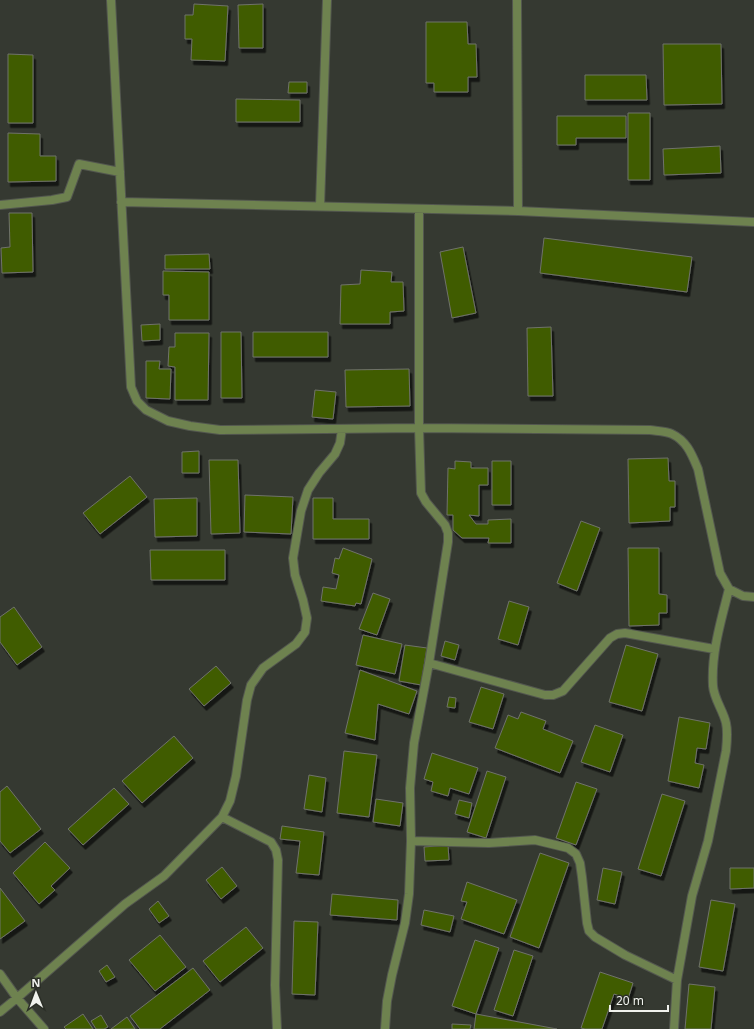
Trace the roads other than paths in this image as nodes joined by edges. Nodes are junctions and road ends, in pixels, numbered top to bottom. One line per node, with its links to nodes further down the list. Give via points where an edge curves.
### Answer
1 (111, 0): 4 (street)
2 (327, 0): 7 (street)
3 (516, 0): 9 (street)
4 (120, 172): 5 (street); 6 (street, via 79,164 67,197)
5 (121, 202): 7 (street); 12 (street, via 131,387 137,401 146,410 168,421 190,426 220,430)
6 (0, 205)
7 (320, 206): 8 (street)
8 (419, 209): 9 (street); 11 (street)
9 (518, 211): 10 (street)
10 (754, 222)
11 (419, 428): 12 (street); 13 (street, via 650,430 672,434 684,443 698,469 720,573); 16 (street, via 421,493 448,533)
12 (342, 429): 17 (street, via 335,454 308,490 301,511 293,558 307,618 305,632 296,644 263,668 252,685 247,700 236,776 230,801)
13 (729, 589): 14 (street, via 743,596); 15 (street)
14 (754, 597)
15 (714, 649): 16 (street, via 626,633 617,634 610,638 563,691 553,695); 20 (street, via 714,695 726,722 726,751 708,841 692,896)
16 (429, 663): 18 (street, via 414,743 410,788)
17 (222, 817): 21 (street, via 164,876 125,904); 24 (street, via 270,842 276,850)
18 (412, 841): 20 (street, via 490,844 535,840 568,848 576,854 580,863 589,931 625,955); 25 (street, via 405,923 387,1001)
19 (0, 974): 21 (street)
20 (677, 980): 26 (street)
21 (17, 998): 22 (street); 23 (street)
22 (0, 1012)
23 (44, 1029)
24 (276, 1029)
25 (386, 1029)
26 (674, 1029)

